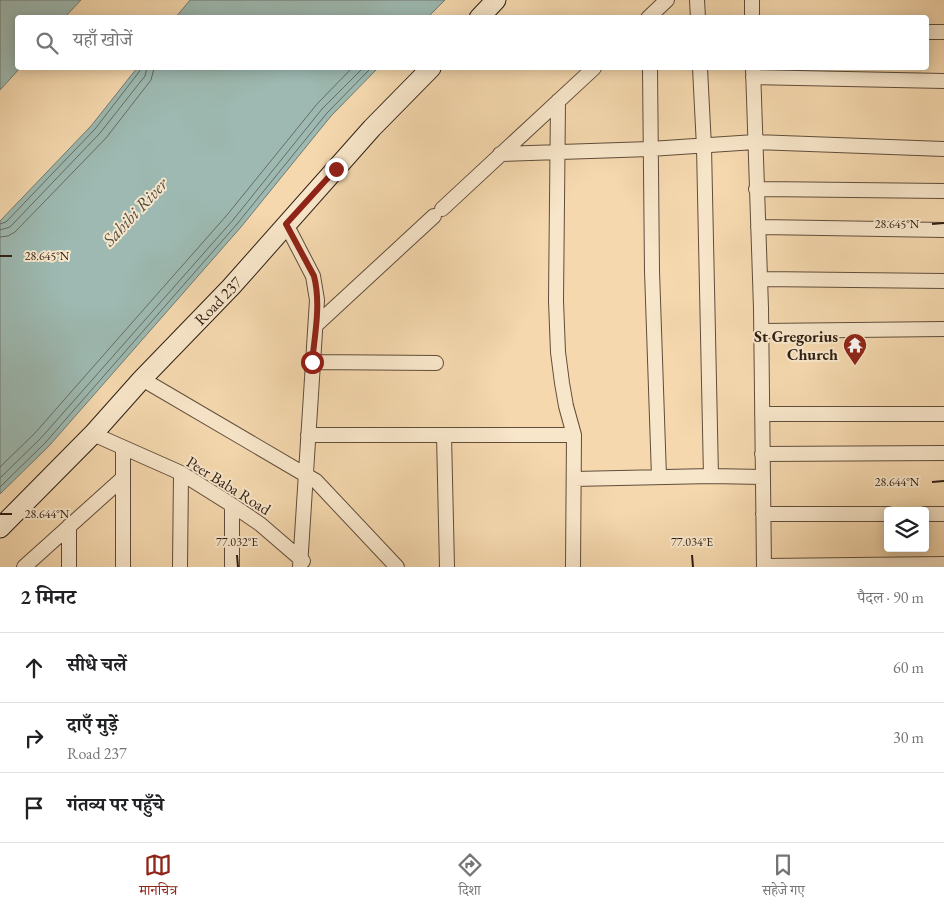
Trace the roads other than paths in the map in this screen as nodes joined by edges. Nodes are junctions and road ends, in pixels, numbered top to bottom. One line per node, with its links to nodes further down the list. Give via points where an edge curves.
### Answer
1 (496, 0): 5 (street)
2 (667, 0): 6 (street)
3 (697, 0): 7 (street)
4 (752, 0): 8 (street)
5 (483, 15)
6 (652, 15)
7 (698, 15)
8 (752, 15)
9 (929, 32): 10 (street)
10 (944, 32)
11 (429, 70): 26 (street, Road 237)
12 (592, 70): 17 (street)
13 (650, 70): 20 (street)
14 (700, 70): 19 (street)
15 (753, 72): 16 (street); 18 (street)
16 (944, 81)
17 (558, 101): 22 (street); 23 (street)
18 (755, 142): 19 (street); 21 (street); 24 (street)
19 (704, 146): 20 (street); 48 (street)
20 (650, 149): 22 (street); 49 (street)
21 (944, 149)
22 (557, 152): 23 (street); 42 (street, via 558,352)
23 (500, 154): 31 (street)
24 (756, 189): 25 (street); 27 (street)
25 (944, 191)
26 (286, 224): 31 (street, via 314,276 318,300); 36 (street, Road 237)
27 (758, 227): 28 (street); 29 (street)
28 (944, 230)
29 (760, 279): 30 (street); 33 (street)
30 (944, 281)
31 (316, 325): 34 (street)
32 (944, 329): 33 (street)
33 (761, 331): 37 (street)
34 (312, 362): 35 (street); 40 (street)
35 (436, 363)
36 (142, 379): 39 (street, Road 237); 47 (street)
37 (762, 414): 38 (street); 45 (street)
38 (944, 414)
39 (93, 434): 43 (street, Peer Baba Road); 59 (street, Road 237)
40 (308, 435): 41 (street); 47 (street)
41 (444, 435): 42 (street); 69 (street)
42 (574, 435): 52 (street)
43 (123, 449): 46 (street, Peer Baba Road); 51 (street)
44 (944, 453): 45 (street)
45 (762, 454): 50 (street)
46 (181, 474): 53 (street, Peer Baba Road); 66 (street)
47 (305, 475): 60 (street); 68 (street, via 316,481)
48 (711, 476): 49 (street); 50 (street)
49 (658, 477): 52 (street)
50 (763, 477): 54 (street)
51 (123, 478): 58 (street); 65 (street)
52 (574, 479): 70 (street)
53 (232, 505): 60 (street, Peer Baba Road, via 260,524); 67 (street)
54 (763, 514): 55 (street); 62 (street)
55 (884, 514)
56 (929, 514): 57 (street)
57 (944, 514)
58 (69, 526): 63 (street); 64 (street)
59 (0, 528)
60 (303, 564)
61 (944, 564): 62 (street)
62 (764, 566)
63 (24, 567)
64 (69, 567)
65 (123, 567)
66 (180, 567)
67 (232, 567)
68 (397, 567)
69 (447, 567)
70 (573, 567)

